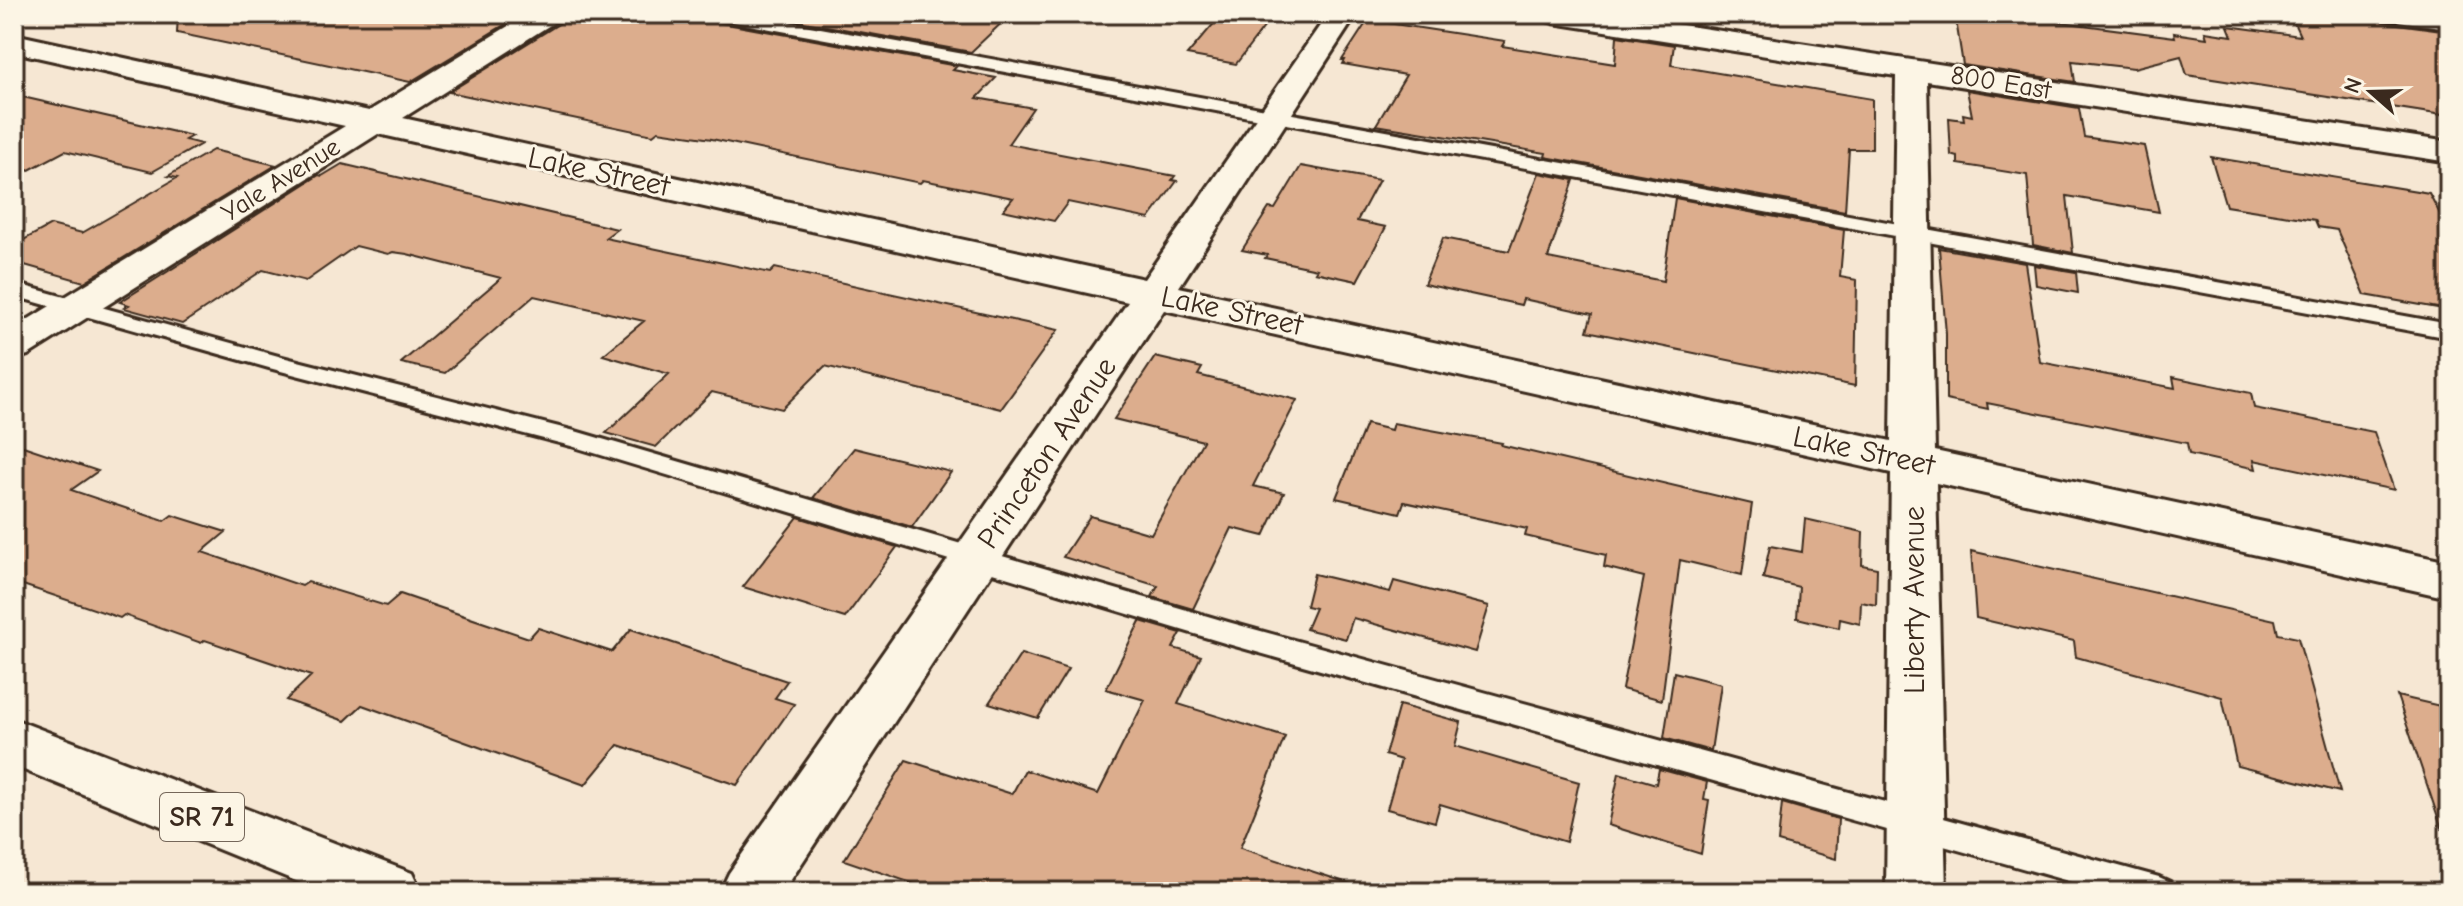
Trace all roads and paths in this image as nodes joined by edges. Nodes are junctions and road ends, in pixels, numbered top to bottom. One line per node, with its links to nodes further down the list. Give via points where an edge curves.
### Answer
1 (548, 14): 10 (street, Yale Avenue)
2 (717, 14): 9 (lane)
3 (1343, 14): 9 (street, Princeton Avenue)
4 (1559, 14): 8 (street, 800 East)
5 (2383, 14): 6 (lane)
6 (2449, 23)
7 (14, 43): 10 (street, Lake Street)
8 (1911, 69): 11 (street, 800 East); 12 (street, Liberty Avenue)
9 (1273, 117): 12 (lane); 14 (street, Princeton Avenue)
10 (374, 122): 14 (street, Lake Street); 15 (street, Yale Avenue)
11 (2449, 152)
12 (1912, 233): 16 (lane); 18 (street, Liberty Avenue)
13 (14, 289): 15 (lane)
14 (1154, 294): 18 (street, Lake Street); 19 (street, Princeton Avenue)
15 (76, 307): 17 (street, Yale Avenue); 19 (lane, via 575,439)
16 (2449, 331)
17 (14, 346)
18 (1914, 462): 20 (street, Lake Street); 22 (street, Liberty Avenue)
19 (976, 559): 22 (lane); 24 (street, Princeton Avenue)
20 (2449, 580)
21 (14, 742): 23 (street, SR 71)
22 (1915, 825): 25 (street, Liberty Avenue); 26 (lane)
23 (391, 892)
24 (750, 892)
25 (1916, 892)
26 (2159, 892)

